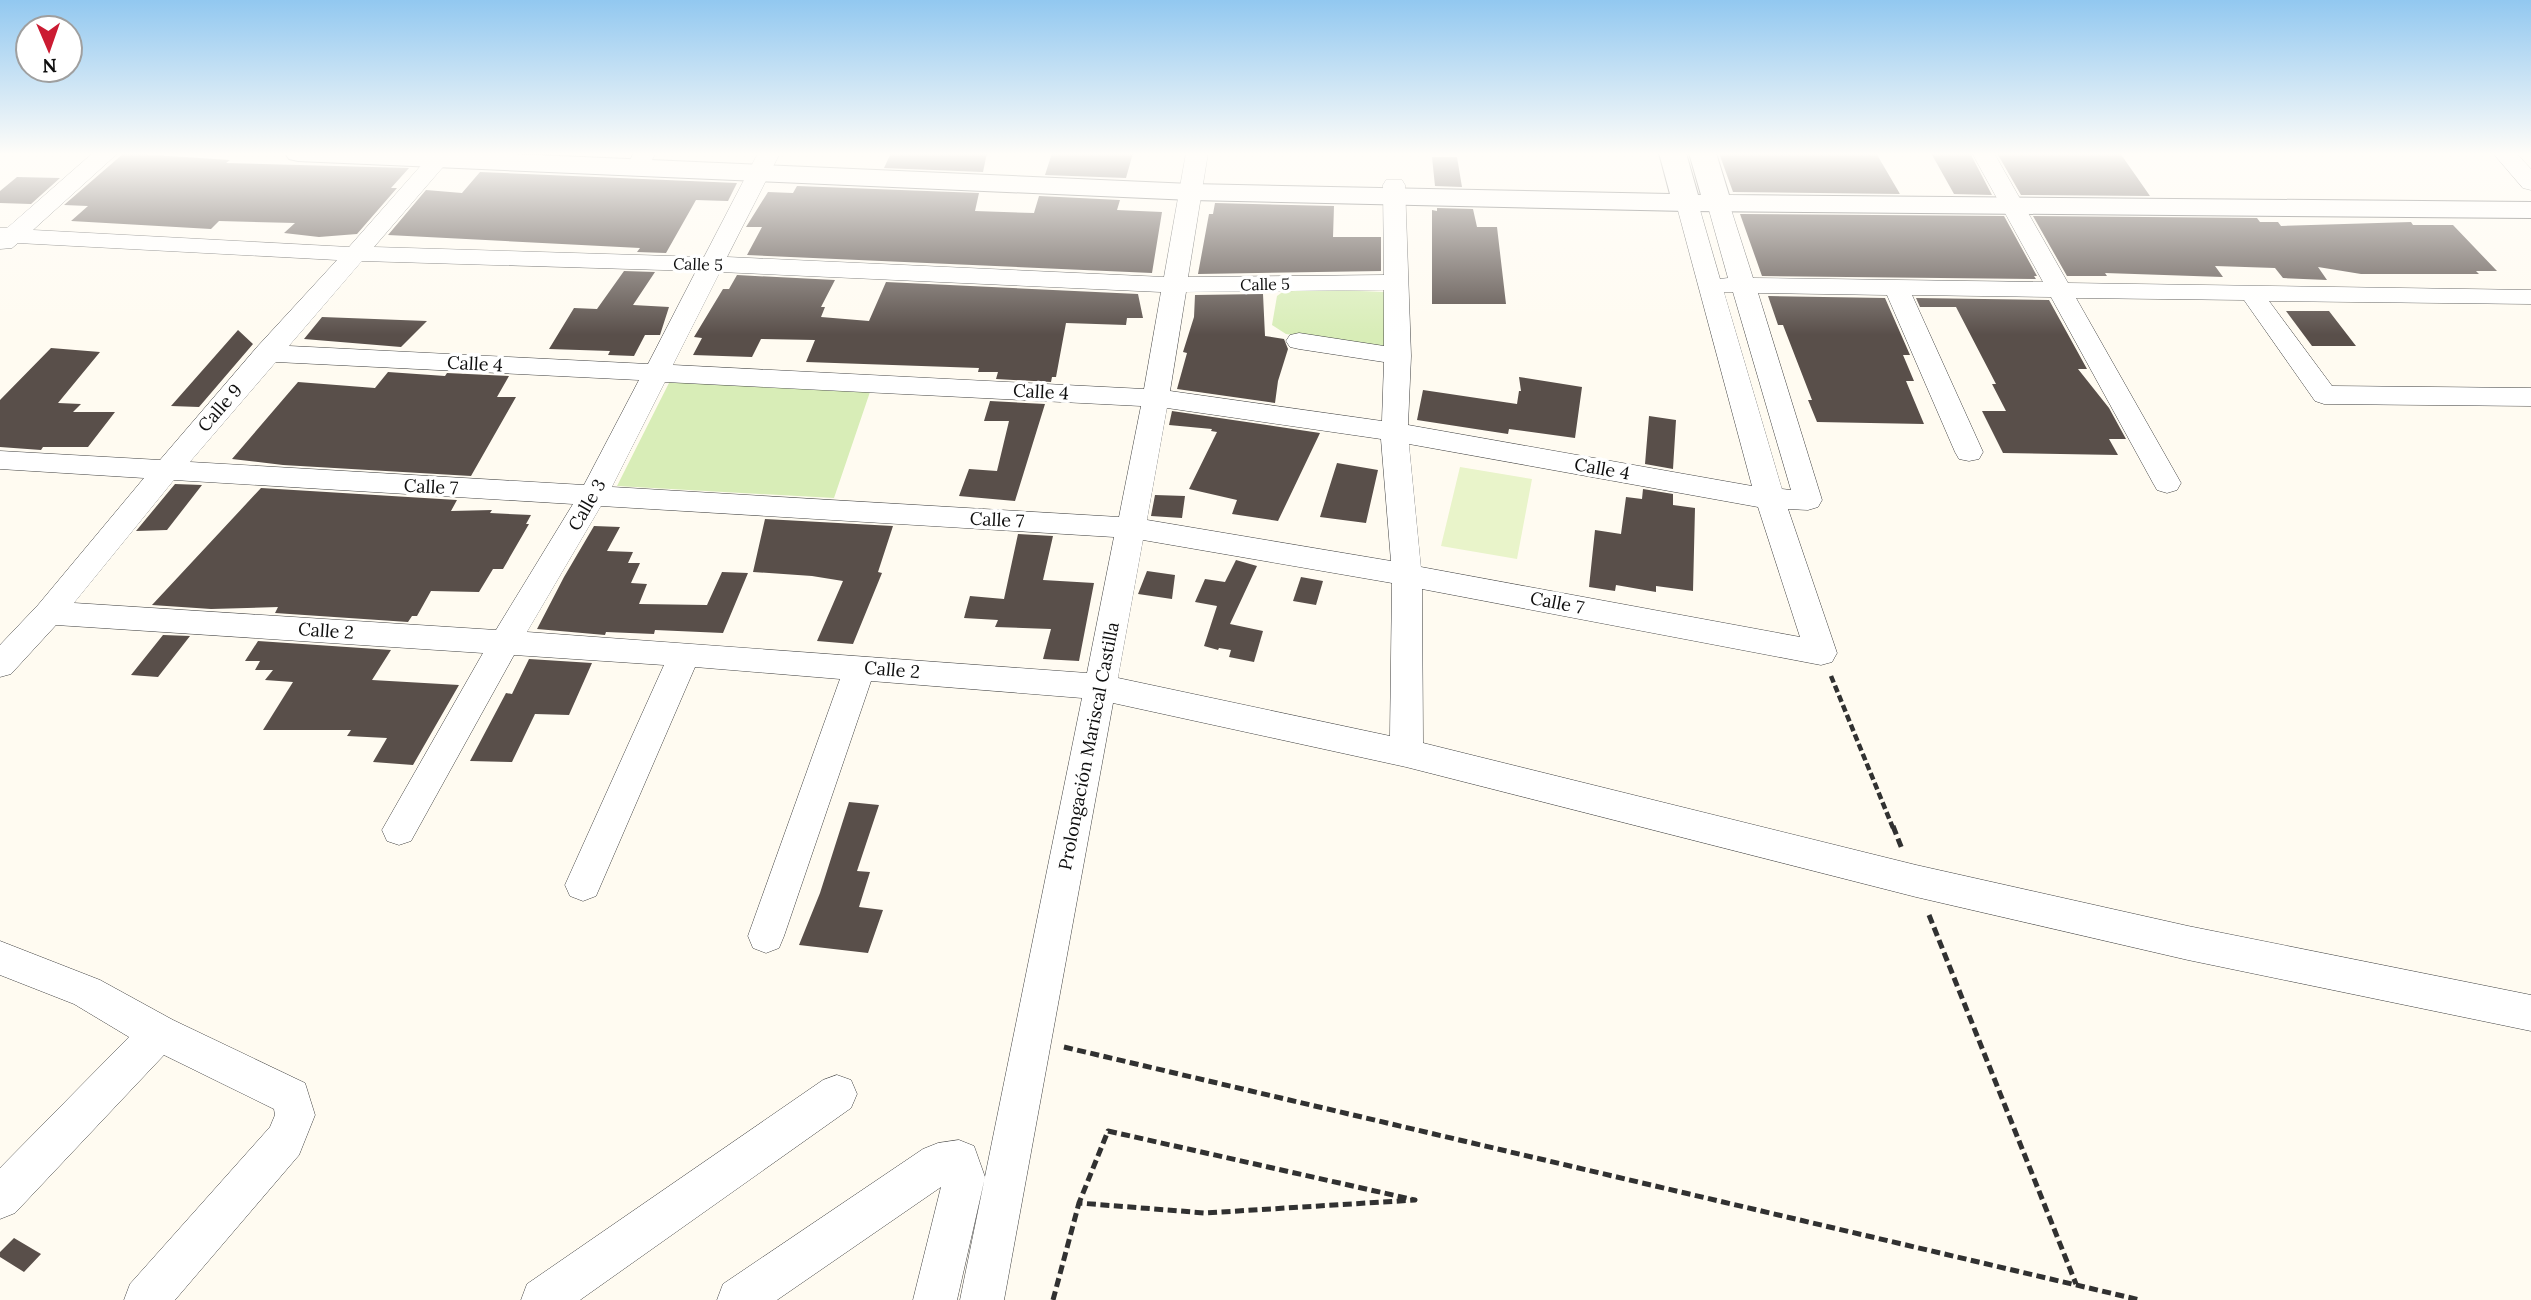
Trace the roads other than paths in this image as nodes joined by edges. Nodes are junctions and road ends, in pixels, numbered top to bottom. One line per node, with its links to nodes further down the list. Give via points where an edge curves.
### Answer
1 (25, 214): 10 (street)
2 (31, 214): 10 (street)
3 (390, 214): 11 (street, Calle 9)
4 (738, 214): 12 (street, Calle 3)
5 (1188, 214): 14 (street, Prolongación Mariscal Castilla)
6 (1395, 214): 13 (street)
7 (1690, 214): 15 (street)
8 (1721, 214): 16 (street)
9 (2017, 214): 18 (street)
10 (3, 236): 11 (street, Calle 5)
11 (354, 254): 12 (street, Calle 5); 22 (street, Calle 9)
12 (712, 264): 14 (street, Calle 5); 24 (street, Calle 3)
13 (1397, 282): 14 (street, Calle 5); 23 (street)
14 (1176, 285): 26 (street, Prolongación Mariscal Castilla)
15 (1708, 285): 16 (street); 33 (street)
16 (1742, 286): 17 (street); 33 (street, Calle 4, via 1808,500)
17 (1896, 287): 18 (street); 28 (street)
18 (2058, 290): 19 (street); 31 (street)
19 (2251, 293): 20 (street); 25 (street, via 2325,395)
20 (2531, 297)
21 (1299, 341): 23 (street)
22 (267, 353): 24 (street, Calle 4); 30 (street, Calle 9)
23 (1398, 356): 27 (street)
24 (657, 373): 26 (street, Calle 4); 32 (street, Calle 3)
25 (2531, 397)
26 (1156, 398): 27 (street, Calle 4); 34 (street, Prolongación Mariscal Castilla)
27 (1394, 432): 33 (street, Calle 4); 35 (street)
28 (1969, 452)
29 (0, 460): 30 (street, Calle 7)
30 (165, 472): 32 (street, Calle 7); 36 (street, Calle 9)
31 (2167, 483)
32 (593, 496): 34 (street, Calle 7); 37 (street, Calle 3)
33 (1770, 499): 35 (street, Calle 7, via 1821,653)
34 (1131, 528): 35 (street, Calle 7); 41 (street, Prolongación Mariscal Castilla)
35 (1407, 575): 42 (street)
36 (49, 613): 37 (street, Calle 2); 39 (street, Calle 9)
37 (505, 642): 38 (street, Calle 2); 43 (street, Calle 3)
38 (685, 654): 40 (street, Calle 2); 44 (street)
39 (0, 665)
40 (860, 667): 41 (street, Calle 2); 45 (street)
41 (1099, 687): 42 (street, Calle 2); 55 (street, Prolongación Mariscal Castilla)
42 (1406, 754): 47 (street, Calle 2, via 1916,881 2188,943)
43 (399, 830)
44 (583, 885)
45 (766, 936)
46 (0, 958): 48 (street, via 87,992)
47 (2531, 1013)
48 (159, 1033): 50 (street); 51 (street, via 291,1097 295,1115 285,1141)
49 (837, 1094): 52 (street)
50 (0, 1198)
51 (146, 1300)
52 (543, 1300)
53 (739, 1300): 54 (street, via 938,1164 959,1161 964,1177)
54 (935, 1300)
55 (982, 1300)

